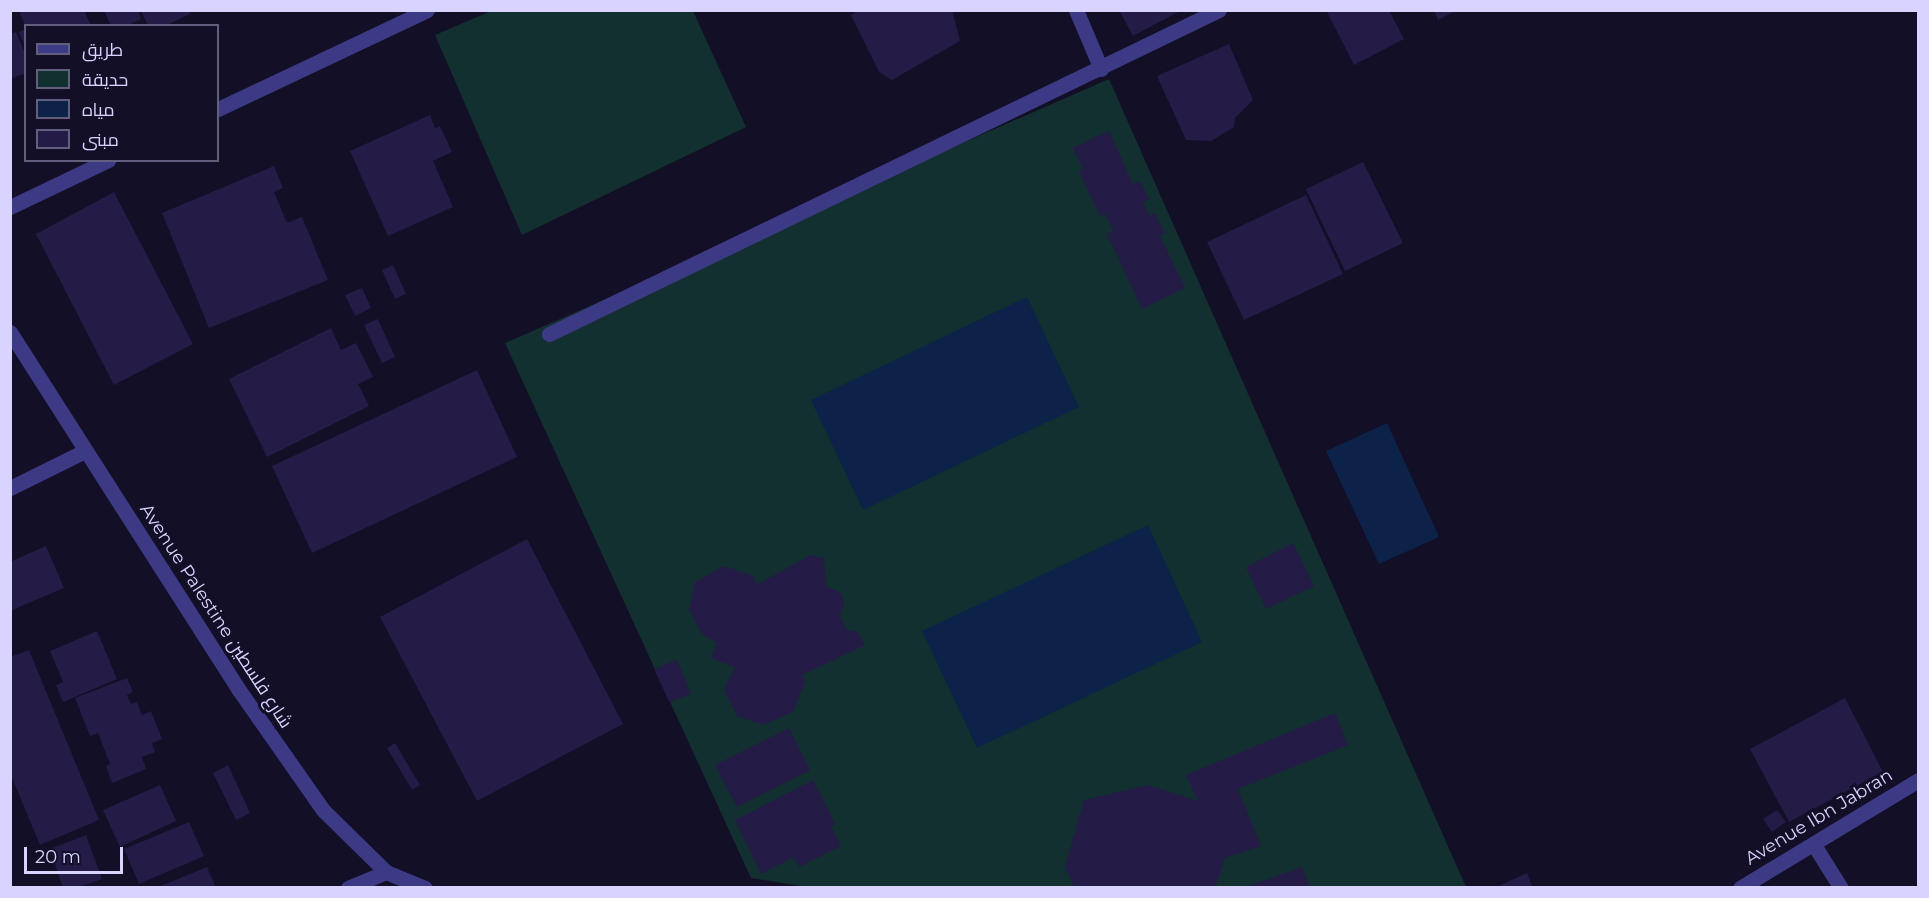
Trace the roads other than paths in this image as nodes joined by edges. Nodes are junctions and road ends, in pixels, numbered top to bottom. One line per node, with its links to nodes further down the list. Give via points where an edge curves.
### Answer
1 (427, 10): 5 (street)
2 (1076, 10): 4 (street)
3 (1219, 10): 4 (street)
4 (1101, 69): 9 (street)
5 (219, 109)
6 (104, 162): 7 (street)
7 (10, 207)
8 (10, 332): 10 (street, Avenue Palestine شارع فلسطين)
9 (549, 334)
10 (85, 451): 11 (street); 14 (street, Avenue Palestine شارع فلسطين, via 239,690 323,810)
11 (10, 488)
12 (1918, 780): 13 (street, Avenue Ibn Jabran)
13 (1814, 844): 18 (street, Avenue Ibn Jabran); 19 (street)
14 (386, 872): 15 (street, Avenue Palestine شارع فلسطين); 16 (street)
15 (408, 884): 17 (street, Avenue Palestine شارع فلسطين)
16 (348, 888)
17 (425, 888)
18 (1740, 888)
19 (1841, 888)

